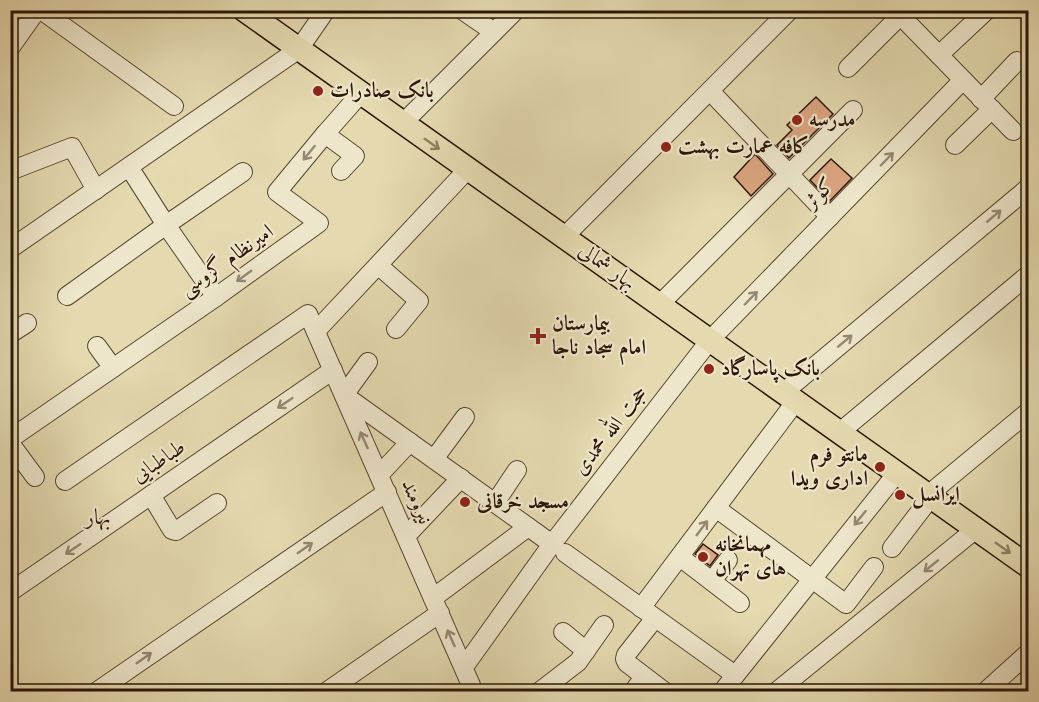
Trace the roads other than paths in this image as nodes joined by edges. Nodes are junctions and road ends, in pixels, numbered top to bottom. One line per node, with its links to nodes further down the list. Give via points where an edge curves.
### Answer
1 (39, 10): 10 (street); 19 (street)
2 (244, 10): 11 (main road, بهار شمالی)
3 (326, 10): 11 (street)
4 (462, 10): 9 (street)
5 (516, 10): 9 (street)
6 (790, 10): 16 (street)
7 (987, 10): 12 (street)
8 (897, 13): 12 (street); 14 (street)
9 (494, 33): 21 (street)
10 (10, 48)
11 (299, 49): 17 (main road, بهار شمالی); 25 (street)
12 (939, 55): 15 (street)
13 (1017, 61): 18 (street)
14 (848, 68)
15 (963, 80): 18 (street); 33 (street, کوثر, one-way to 15)
16 (710, 91): 30 (street); 35 (street)
17 (361, 93): 21 (main road, بهار شمالی); 23 (street, امیرنظام گروسی)
18 (986, 104): 22 (street); 24 (street)
19 (174, 106)
20 (853, 110): 30 (street)
21 (403, 123): 26 (main road, بهار شمالی, one-way to 26)
22 (1013, 131)
23 (325, 134): 28 (street, via 355,156); 40 (street, امیرنظام گروسی, one-way to 40, via 277,192 319,223)
24 (955, 145)
25 (129, 167): 32 (street); 34 (street)
26 (468, 169): 35 (main road, بهار شمالی); 37 (street)
27 (10, 171): 32 (street, via 72,147)
28 (341, 171)
29 (243, 172): 34 (street)
30 (789, 174): 33 (street); 41 (street)
31 (1029, 188): 52 (street, one-way to 31)
32 (96, 190): 36 (street)
33 (830, 217): 46 (street, کوثر, one-way to 33)
34 (166, 225): 39 (street); 40 (street)
35 (564, 237): 41 (main road, بهار شمالی)
36 (10, 249)
37 (379, 266): 43 (street, via 419,301); 44 (street)
38 (1029, 275): 55 (street)
39 (67, 296)
40 (216, 297): 49 (street, امیرنظام گروسی)
41 (660, 304): 46 (main road, بهار شمالی)
42 (27, 323): 45 (street)
43 (396, 328)
44 (316, 332): 50 (street, نیرومند); 64 (street, via 308,314)
45 (10, 334)
46 (710, 340): 52 (main road, بهار شمالی); 75 (street, حجت الله محمدی)
47 (97, 346): 49 (street)
48 (368, 362): 51 (street)
49 (113, 368): 56 (street, امیرنظام گروسی)
50 (333, 370): 51 (street, نیرومند); 66 (street, طباطبایی, one-way to 66)
51 (344, 395): 57 (street); 61 (street, نیرومند, one-way to 51)
52 (790, 397): 55 (main road, بهار شمالی); 70 (street)
53 (1029, 412): 67 (street)
54 (465, 417): 58 (street)
55 (840, 432): 60 (main road, بهار شمالی)
56 (10, 441): 62 (street)
57 (410, 442): 58 (street); 61 (street)
58 (434, 459): 63 (street)
59 (517, 470): 69 (street)
60 (897, 472): 67 (main road, بهار شمالی); 80 (street, one-way to 80)
61 (379, 475): 65 (street, نیرومند)
62 (35, 477)
63 (461, 478): 69 (street); 73 (street)
64 (65, 481)
65 (387, 492): 73 (street, نیرومند); 92 (street, one-way to 65)
66 (151, 495): 68 (street, via 174,531); 82 (street, طباطبایی, one-way to 82)
67 (930, 496): 72 (main road, بهار شمالی); 74 (street)
68 (217, 503)
69 (495, 503): 71 (street)
70 (716, 508): 76 (street, one-way to 70); 80 (street)
71 (528, 526): 75 (street); 84 (street)
72 (976, 529): 78 (main road, بهار شمالی, one-way to 78); 98 (street, one-way to 98)
73 (406, 536): 84 (street, نیرومند)
74 (892, 548)
75 (559, 549): 85 (street); 90 (street, حجت الله محمدی)
76 (680, 557): 81 (street); 85 (street)
77 (728, 560): 81 (street)
78 (1029, 566)
79 (874, 567): 80 (street, via 846,604)
80 (812, 579): 91 (street)
81 (712, 581): 83 (street)
82 (10, 592)
83 (740, 603)
84 (437, 605): 90 (street, نیرومند, one-way to 84); 93 (street)
85 (648, 613): 91 (street); 96 (street, via 625,659)
86 (604, 625): 88 (street)
87 (563, 632): 88 (street)
88 (586, 651): 95 (street, via 578,662)
89 (1029, 653): 99 (street)
90 (464, 667): 94 (street, نیرومند)
91 (735, 675): 97 (street)
92 (96, 692)
93 (326, 692)
94 (474, 692)
95 (539, 692)
96 (665, 692)
97 (722, 692)
98 (776, 692)
99 (985, 692)

